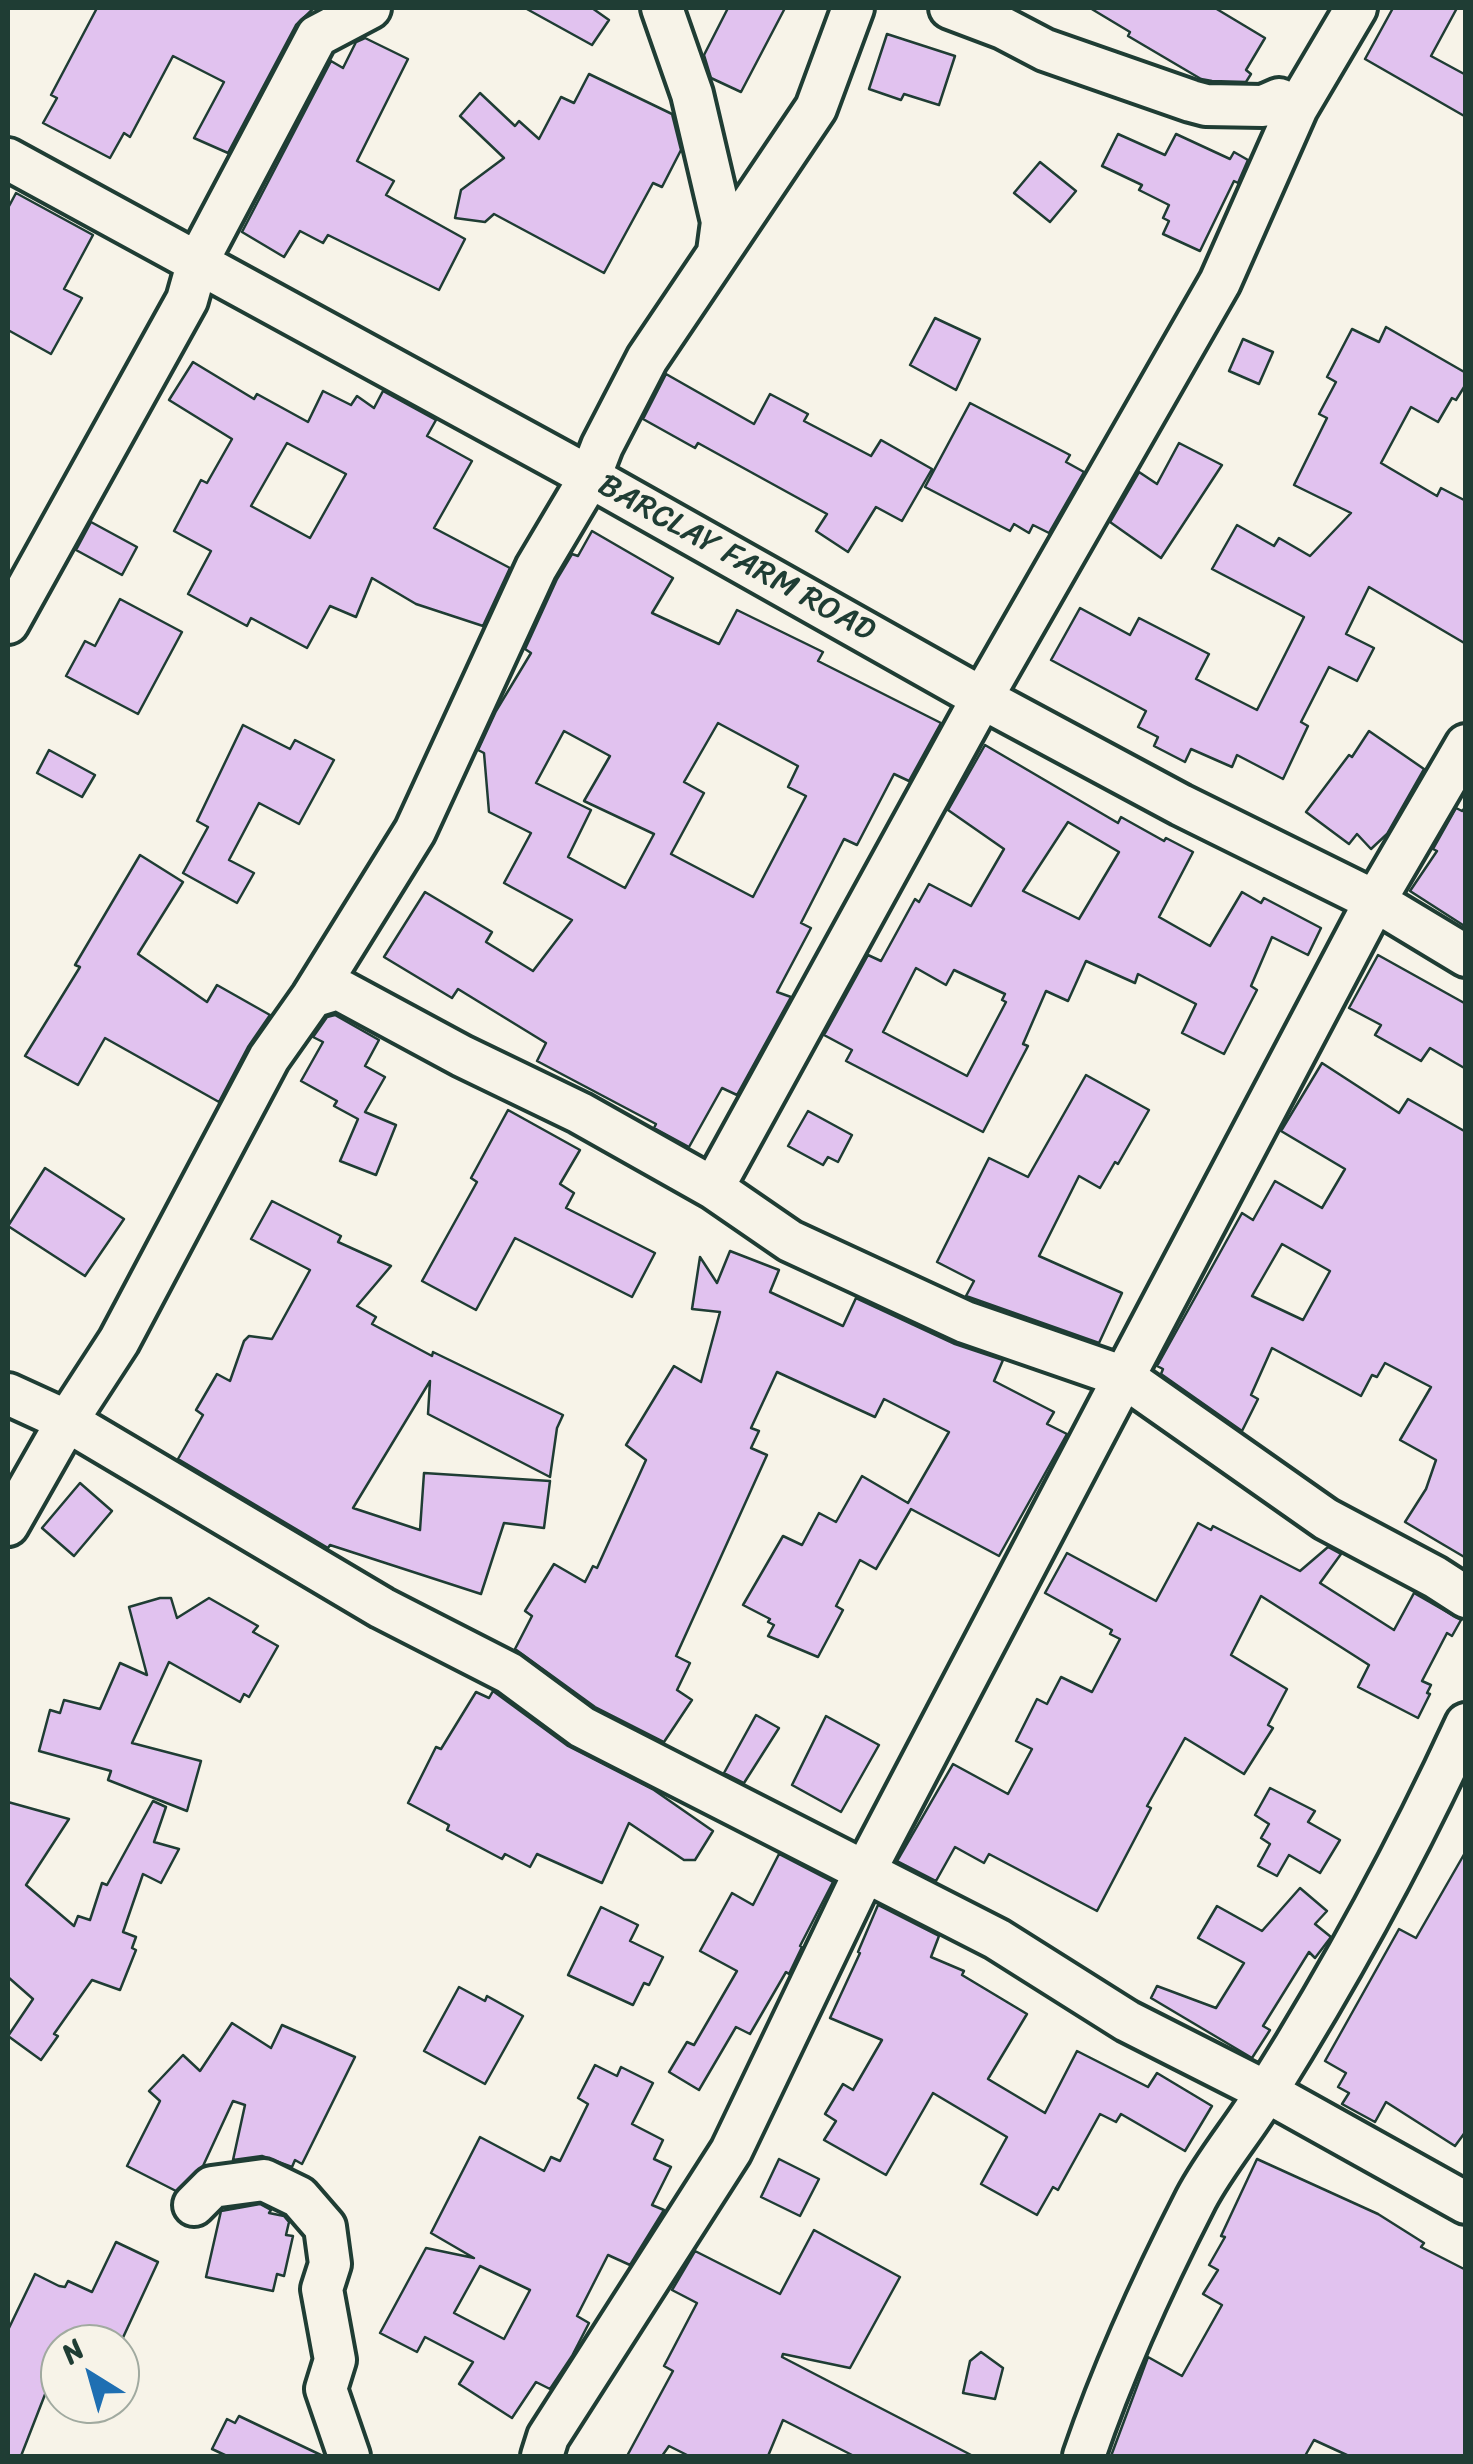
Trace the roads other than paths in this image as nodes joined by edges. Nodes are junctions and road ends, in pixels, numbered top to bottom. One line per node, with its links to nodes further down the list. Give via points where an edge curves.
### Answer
1 (370, 8): 9 (street, via 316,36)
2 (662, 8): 8 (street, via 692,94 722,222)
3 (853, 8): 8 (street, via 816,108)
4 (950, 8): 6 (street, via 1191,101 1264,106 1278,99)
5 (1356, 8): 6 (street)
6 (1297, 108): 12 (street, via 1220,282)
7 (8, 159): 9 (street, BARCLAY FARM ROAD)
8 (718, 252): 10 (street, via 647,359)
9 (198, 261): 10 (street, BARCLAY FARM ROAD); 11 (street, via 187,300)
10 (590, 477): 12 (street, BARCLAY FARM ROAD); 16 (street, via 536,568 415,831)
11 (8, 624)
12 (982, 698): 14 (street, BARCLAY FARM ROAD); 17 (street)
13 (1466, 746): 14 (street)
14 (1375, 901): 15 (street, BARCLAY FARM ROAD); 18 (street)
15 (1466, 956)
16 (312, 997): 17 (street, via 338,988); 20 (street, via 269,1058 119,1341)
17 (712, 1188): 18 (street, via 790,1241 965,1322)
18 (1124, 1377): 22 (street, via 1326,1520); 24 (street)
19 (8, 1394): 20 (street)
20 (67, 1421): 21 (street); 24 (street, via 382,1608 508,1673 582,1727)
21 (8, 1526)
22 (1466, 1598)
23 (1466, 1724): 25 (street, via 1427,1809)
24 (866, 1871): 25 (street); 29 (street, via 731,2150)
25 (1267, 2092): 26 (street); 30 (street, via 1198,2196)
26 (1466, 2203)
27 (194, 2206): 28 (street, via 212,2187 264,2180 300,2196 325,2227 330,2264 322,2289 335,2360 326,2389)
28 (349, 2456)
29 (542, 2456)
30 (1084, 2456)

